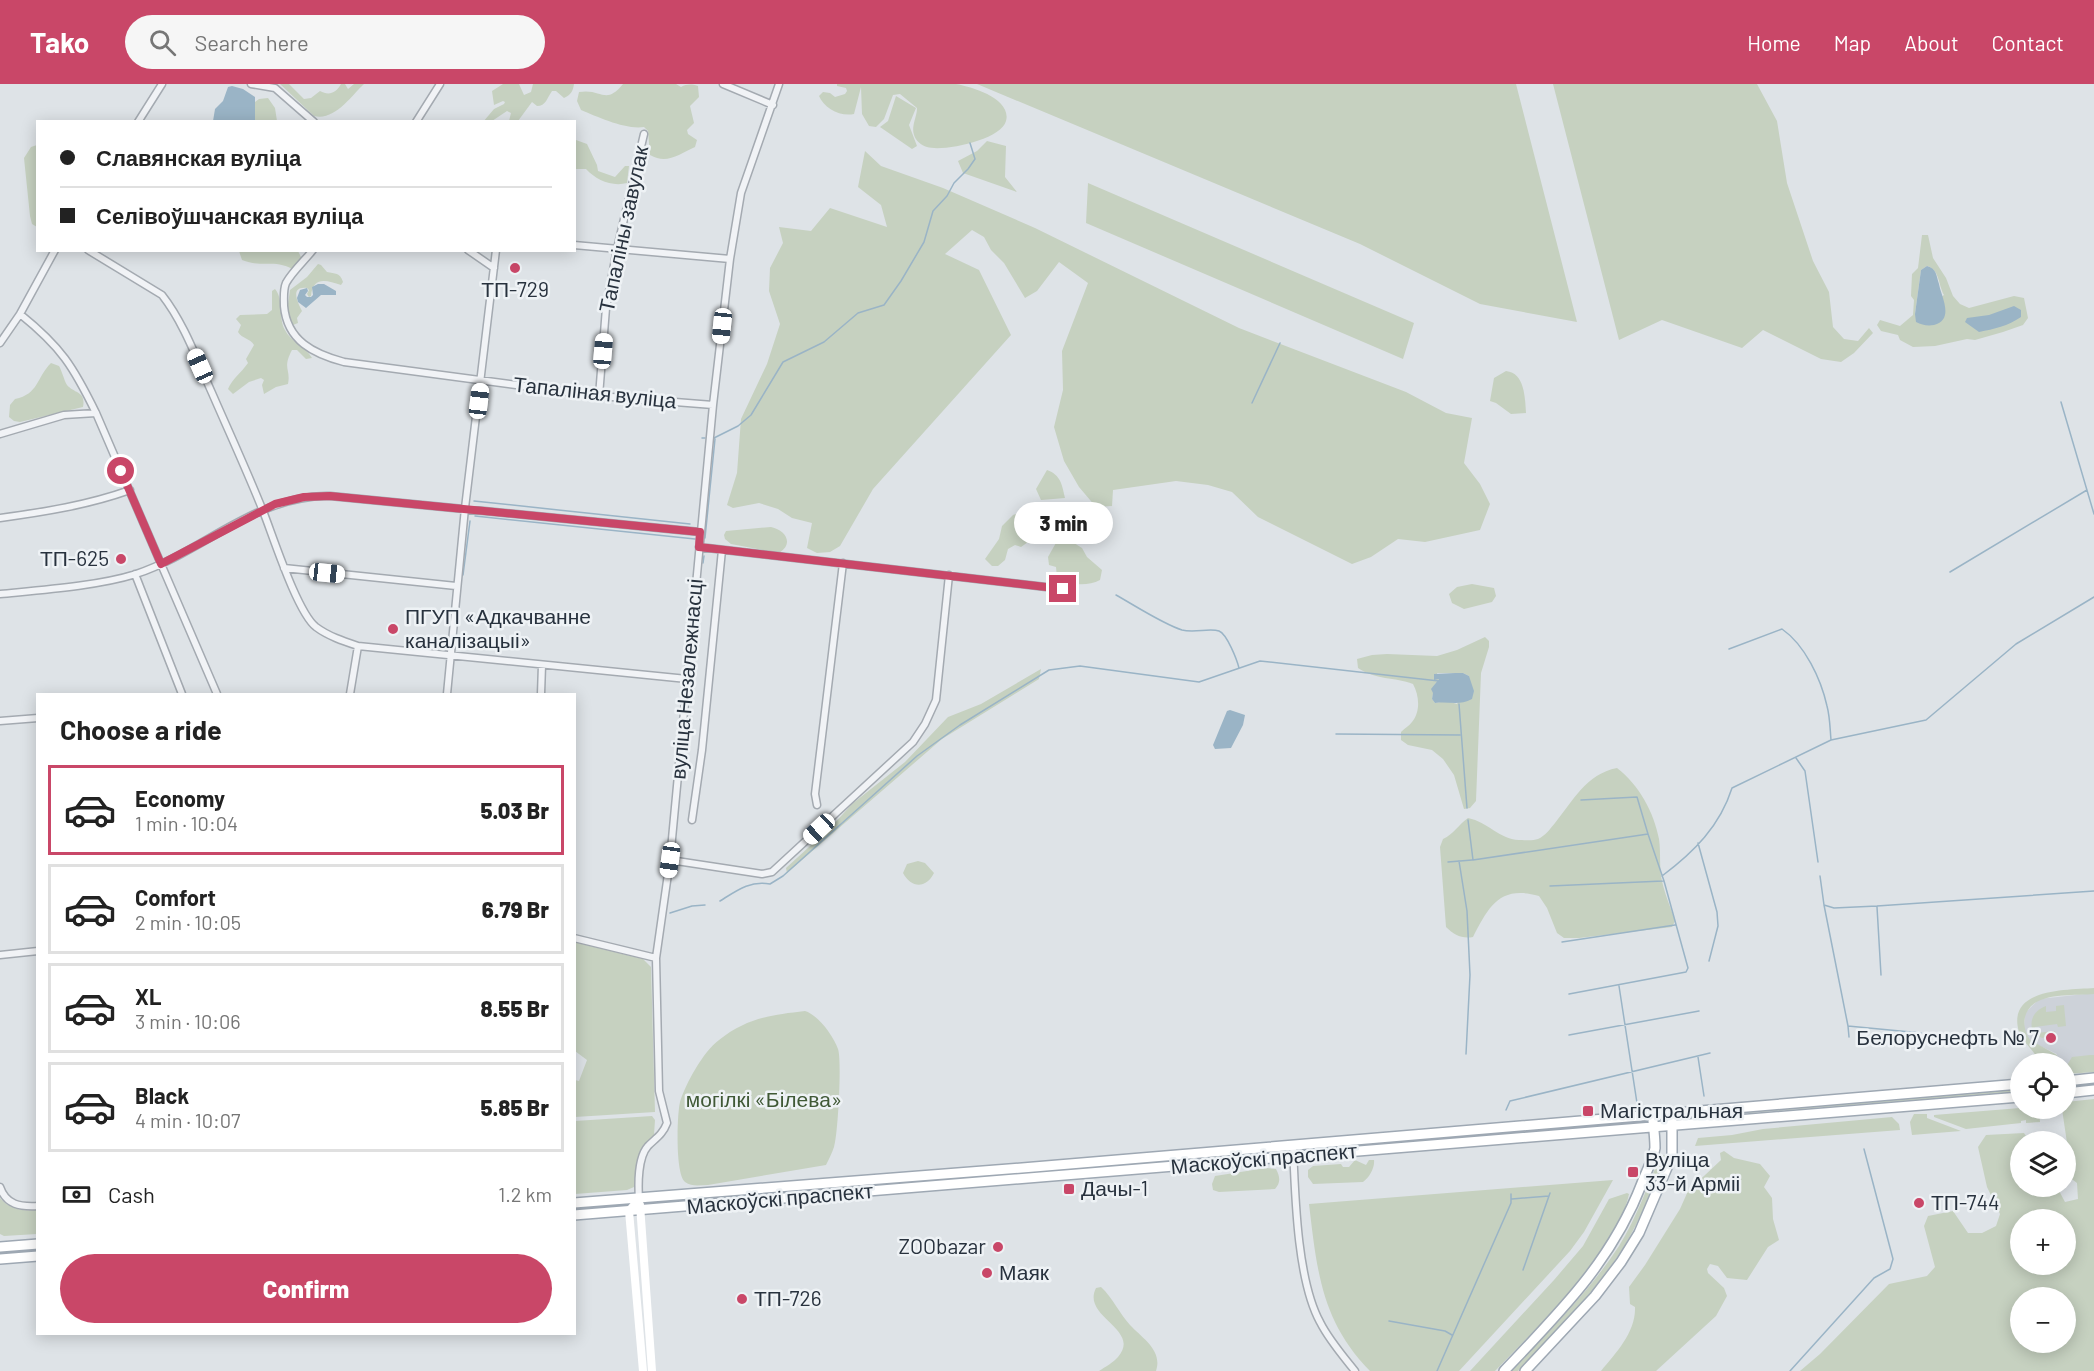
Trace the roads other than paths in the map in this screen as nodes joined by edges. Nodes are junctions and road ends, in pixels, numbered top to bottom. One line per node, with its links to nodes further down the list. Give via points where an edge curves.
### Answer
1 (162, 84): 7 (street)
2 (251, 84): 8 (street, via 275,88)
3 (440, 84): 9 (street)
4 (723, 84): 6 (street)
5 (779, 84): 6 (street, вуліца Незалежнасці)
6 (772, 105): 18 (street, вуліца Незалежнасці, via 741,194)
7 (139, 120)
8 (312, 120)
9 (417, 120)
10 (644, 134): 12 (street, Тапаліны завулак)
11 (576, 245): 12 (street)
12 (617, 249): 18 (street); 23 (street, Тапаліны завулак, via 606,308)
13 (54, 252): 20 (street)
14 (91, 252): 29 (street, via 168,302)
15 (311, 252): 22 (street, Тапаліная вуліца, via 286,283 284,295 285,311 298,340 321,356 344,362)
16 (471, 252): 19 (street)
17 (496, 252): 19 (street)
18 (730, 259): 24 (street, вуліца Незалежнасці)
19 (494, 268): 22 (street)
20 (20, 314): 21 (street); 25 (street, via 66,357)
21 (0, 343)
22 (482, 379): 23 (street, Тапаліная вуліца); 28 (street)
23 (599, 396): 24 (street, Тапаліная вуліца)
24 (713, 405): 31 (street, вуліца Незалежнасці)
25 (96, 413): 26 (street, via 64,415); 27 (street)
26 (0, 434)
27 (130, 490): 30 (street, via 102,500); 35 (street)
28 (465, 508): 29 (street, via 318,495 284,501); 31 (street); 39 (street)
29 (262, 510): 35 (street); 36 (street)
30 (0, 518)
31 (700, 532): 32 (street, вуліца Незалежнасці)
32 (699, 547): 33 (street); 45 (street, вуліца Незалежнасці)
33 (722, 549): 34 (street); 54 (street, вуліца Незалежнасці)
34 (843, 563): 38 (street); 53 (street, via 815,794)
35 (161, 564): 37 (street); 47 (street)
36 (284, 568): 39 (street); 42 (street, via 315,626)
37 (135, 574): 41 (street); 46 (street)
38 (949, 575): 40 (street); 55 (street, via 936,700 913,742 772,873)
39 (456, 586): 43 (street)
40 (1063, 589)
41 (0, 594)
42 (358, 646): 43 (street); 48 (street)
43 (451, 654): 44 (street); 49 (street)
44 (543, 665): 45 (street); 50 (street)
45 (687, 679): 55 (street, вуліца Незалежнасці)
46 (179, 693)
47 (217, 693)
48 (350, 693)
49 (447, 693)
50 (541, 693)
51 (36, 718): 52 (street)
52 (0, 721)
53 (817, 805)
54 (692, 820)
55 (670, 860): 59 (street, вуліца Незалежнасці)
56 (576, 938): 59 (street)
57 (36, 951): 58 (street)
58 (0, 955)
59 (656, 958): 75 (street, вуліца Незалежнасці, via 659,1091 667,1123 643,1153)
60 (2094, 1078): 61 (main road)
61 (2076, 1080)
62 (2010, 1085): 66 (main road, Маскоўскі праспект)
63 (2094, 1090): 64 (main road)
64 (2076, 1092)
65 (2010, 1097): 68 (main road, Маскоўскі праспект)
66 (1672, 1114): 67 (main road, Маскоўскі праспект); 68 (main road)
67 (1653, 1115): 69 (main road); 70 (main road, Маскоўскі праспект)
68 (1672, 1125): 69 (main road, Маскоўскі праспект); 90 (main road, via 1672,1156 1639,1233 1595,1296)
69 (1653, 1126): 71 (main road, Маскоўскі праспект); 89 (main road, via 1655,1150 1618,1234 1579,1290)
70 (1293, 1145): 71 (street); 72 (main road, Маскоўскі праспект)
71 (1293, 1157): 74 (main road, Маскоўскі праспект); 88 (street, via 1298,1224 1310,1297 1320,1322)
72 (888, 1179): 74 (main road, via 893,1184); 75 (main road, Маскоўскі праспект)
73 (0, 1187): 77 (street, via 12,1203)
74 (890, 1190): 78 (main road, Маскоўскі праспект)
75 (639, 1199): 76 (main road, Маскоўскі праспект); 78 (street); 79 (street)
76 (576, 1203)
77 (36, 1206)
78 (640, 1210): 79 (main road, Маскоўскі праспект); 85 (street)
79 (629, 1211): 80 (main road, Маскоўскі праспект); 85 (street)
80 (576, 1215)
81 (36, 1244): 82 (main road)
82 (0, 1246)
83 (36, 1256): 84 (main road)
84 (0, 1259)
85 (644, 1325): 86 (street); 87 (street)
86 (643, 1371)
87 (652, 1371)
88 (1355, 1371)
89 (1503, 1371)
90 (1525, 1371)

